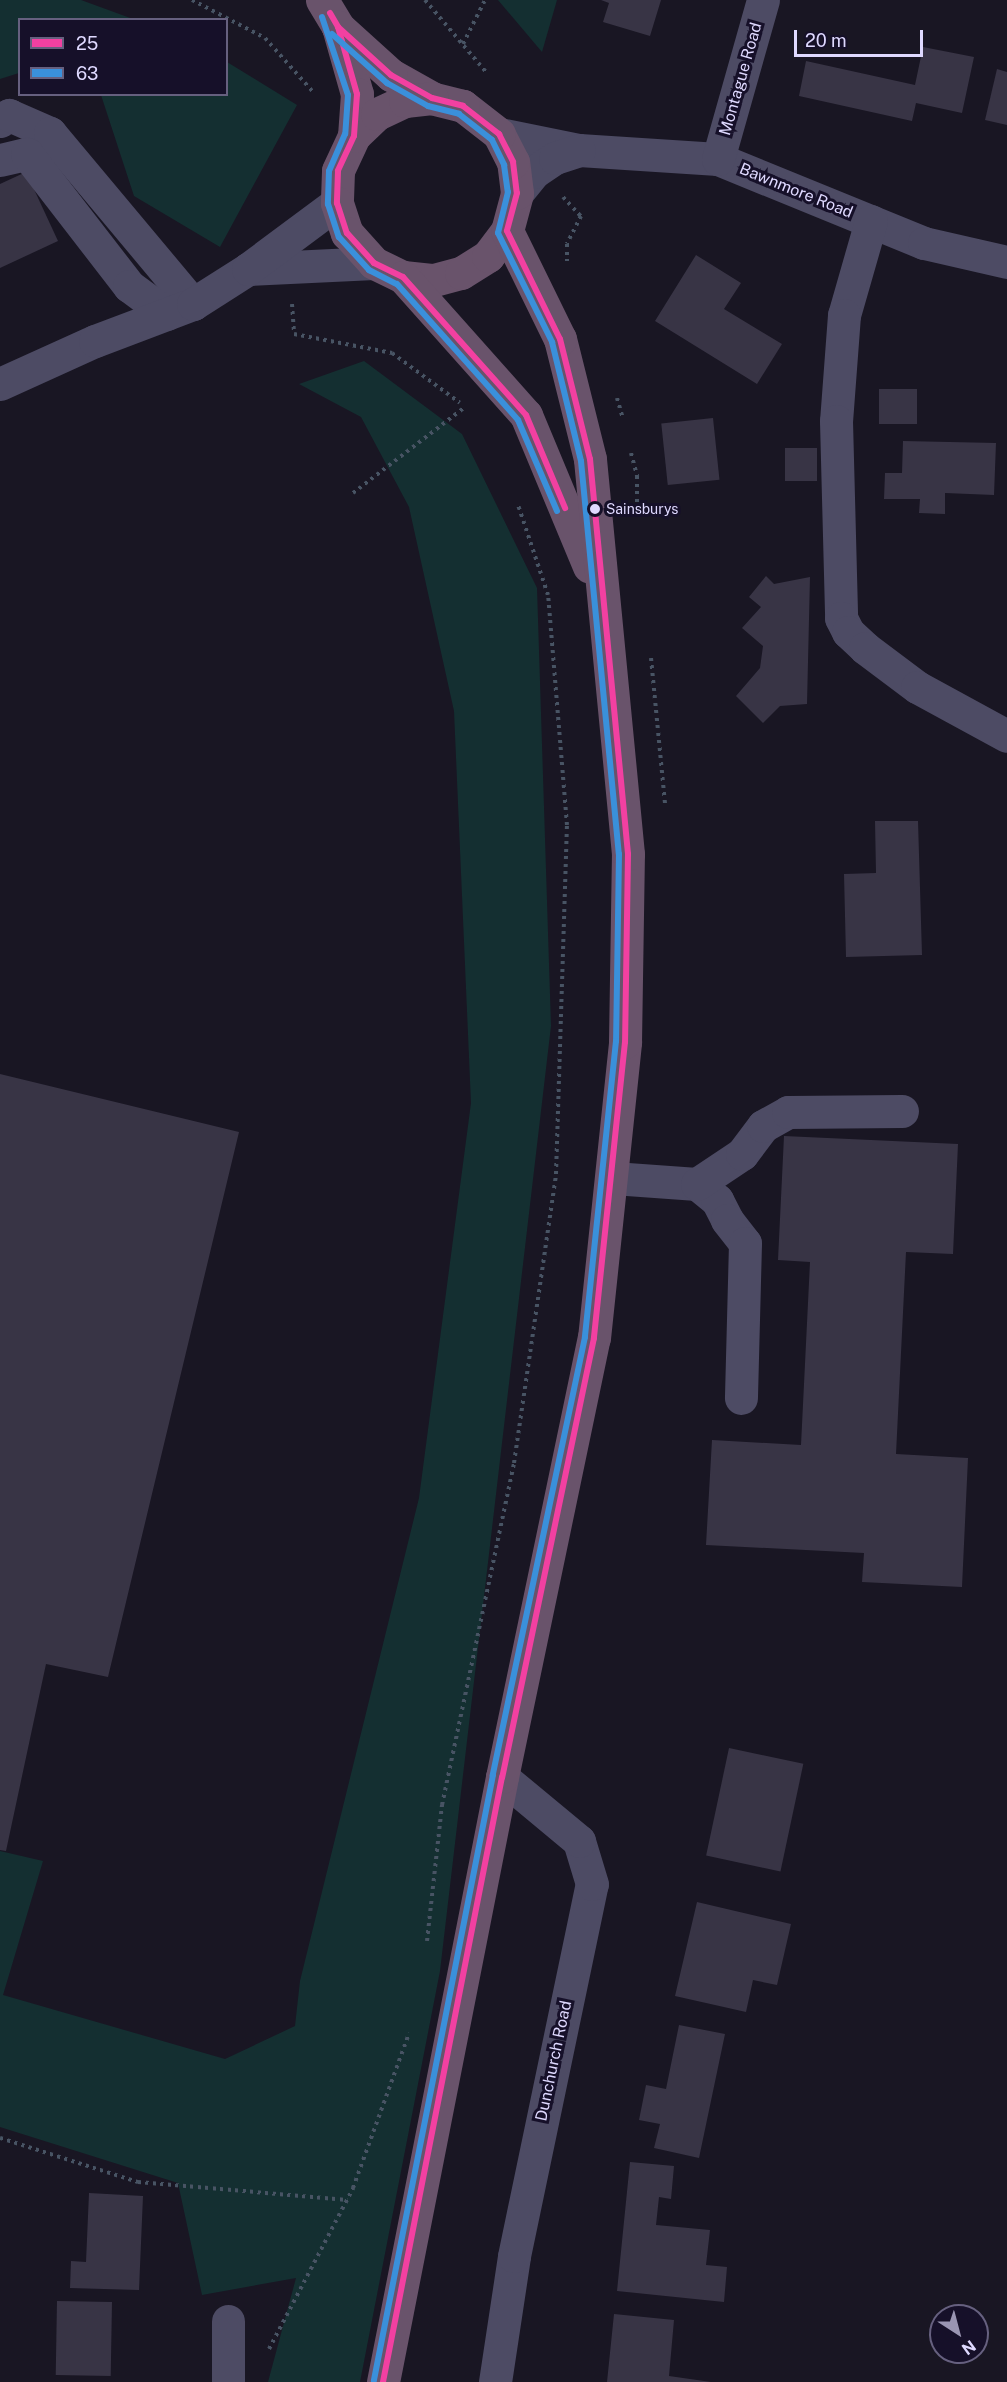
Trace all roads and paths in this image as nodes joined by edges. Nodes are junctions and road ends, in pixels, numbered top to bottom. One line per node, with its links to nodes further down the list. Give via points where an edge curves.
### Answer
1 (484, 0): 4 (path)
2 (763, 0): 10 (street, Montague Road)
3 (330, 14): 5 (highway, via 391,75); 8 (highway, via 357,94)
4 (463, 44)
5 (432, 98): 7 (highway, via 463,106); 8 (highway, via 405,101 376,114)
6 (0, 121): 19 (street, via 9,116 50,133)
7 (499, 134): 9 (street, Bawnmore Road); 12 (highway, via 513,162)
8 (354, 136): 13 (highway, via 338,171)
9 (579, 150): 10 (street, Bawnmore Road); 12 (street, Bawnmore Road, via 555,158 534,172)
10 (718, 159): 14 (street, Bawnmore Road)
11 (0, 160): 19 (street, via 27,154 129,286)
12 (517, 194): 15 (highway)
13 (337, 203): 17 (street); 18 (highway, via 347,233)
14 (871, 221): 16 (street, Bawnmore Road, via 924,243); 25 (street, via 844,315 836,420 842,618 848,632 865,648 917,687)
15 (507, 231): 18 (highway, via 488,256 461,273 434,280); 24 (highway, via 560,339 590,459)
16 (1007, 262)
17 (248, 269): 18 (street); 19 (street)
18 (388, 270): 24 (highway, via 526,415)
19 (180, 309): 20 (street, via 95,341)
20 (0, 384)
21 (465, 407): 22 (path)
22 (353, 494)
23 (515, 495): 31 (path, via 548,595 567,825 556,1174 514,1463 442,1805)
24 (601, 594): 27 (highway, via 618,722 628,854 625,1041)
25 (1007, 736)
26 (902, 1111): 28 (street, via 788,1112 764,1126 742,1154)
27 (613, 1178): 28 (street); 30 (highway, via 594,1338)
28 (697, 1184): 29 (street, via 717,1200 745,1244)
29 (741, 1398)
30 (502, 1777): 38 (highway); 39 (street, Dunchurch Road, via 579,1841 592,1884 514,2256)
31 (427, 1943)
32 (413, 2023): 34 (path)
33 (0, 2138): 34 (path, via 138,2182)
34 (347, 2200): 36 (path)
35 (228, 2321): 37 (street)
36 (266, 2354)
37 (228, 2382)
38 (383, 2382)
39 (495, 2382)

